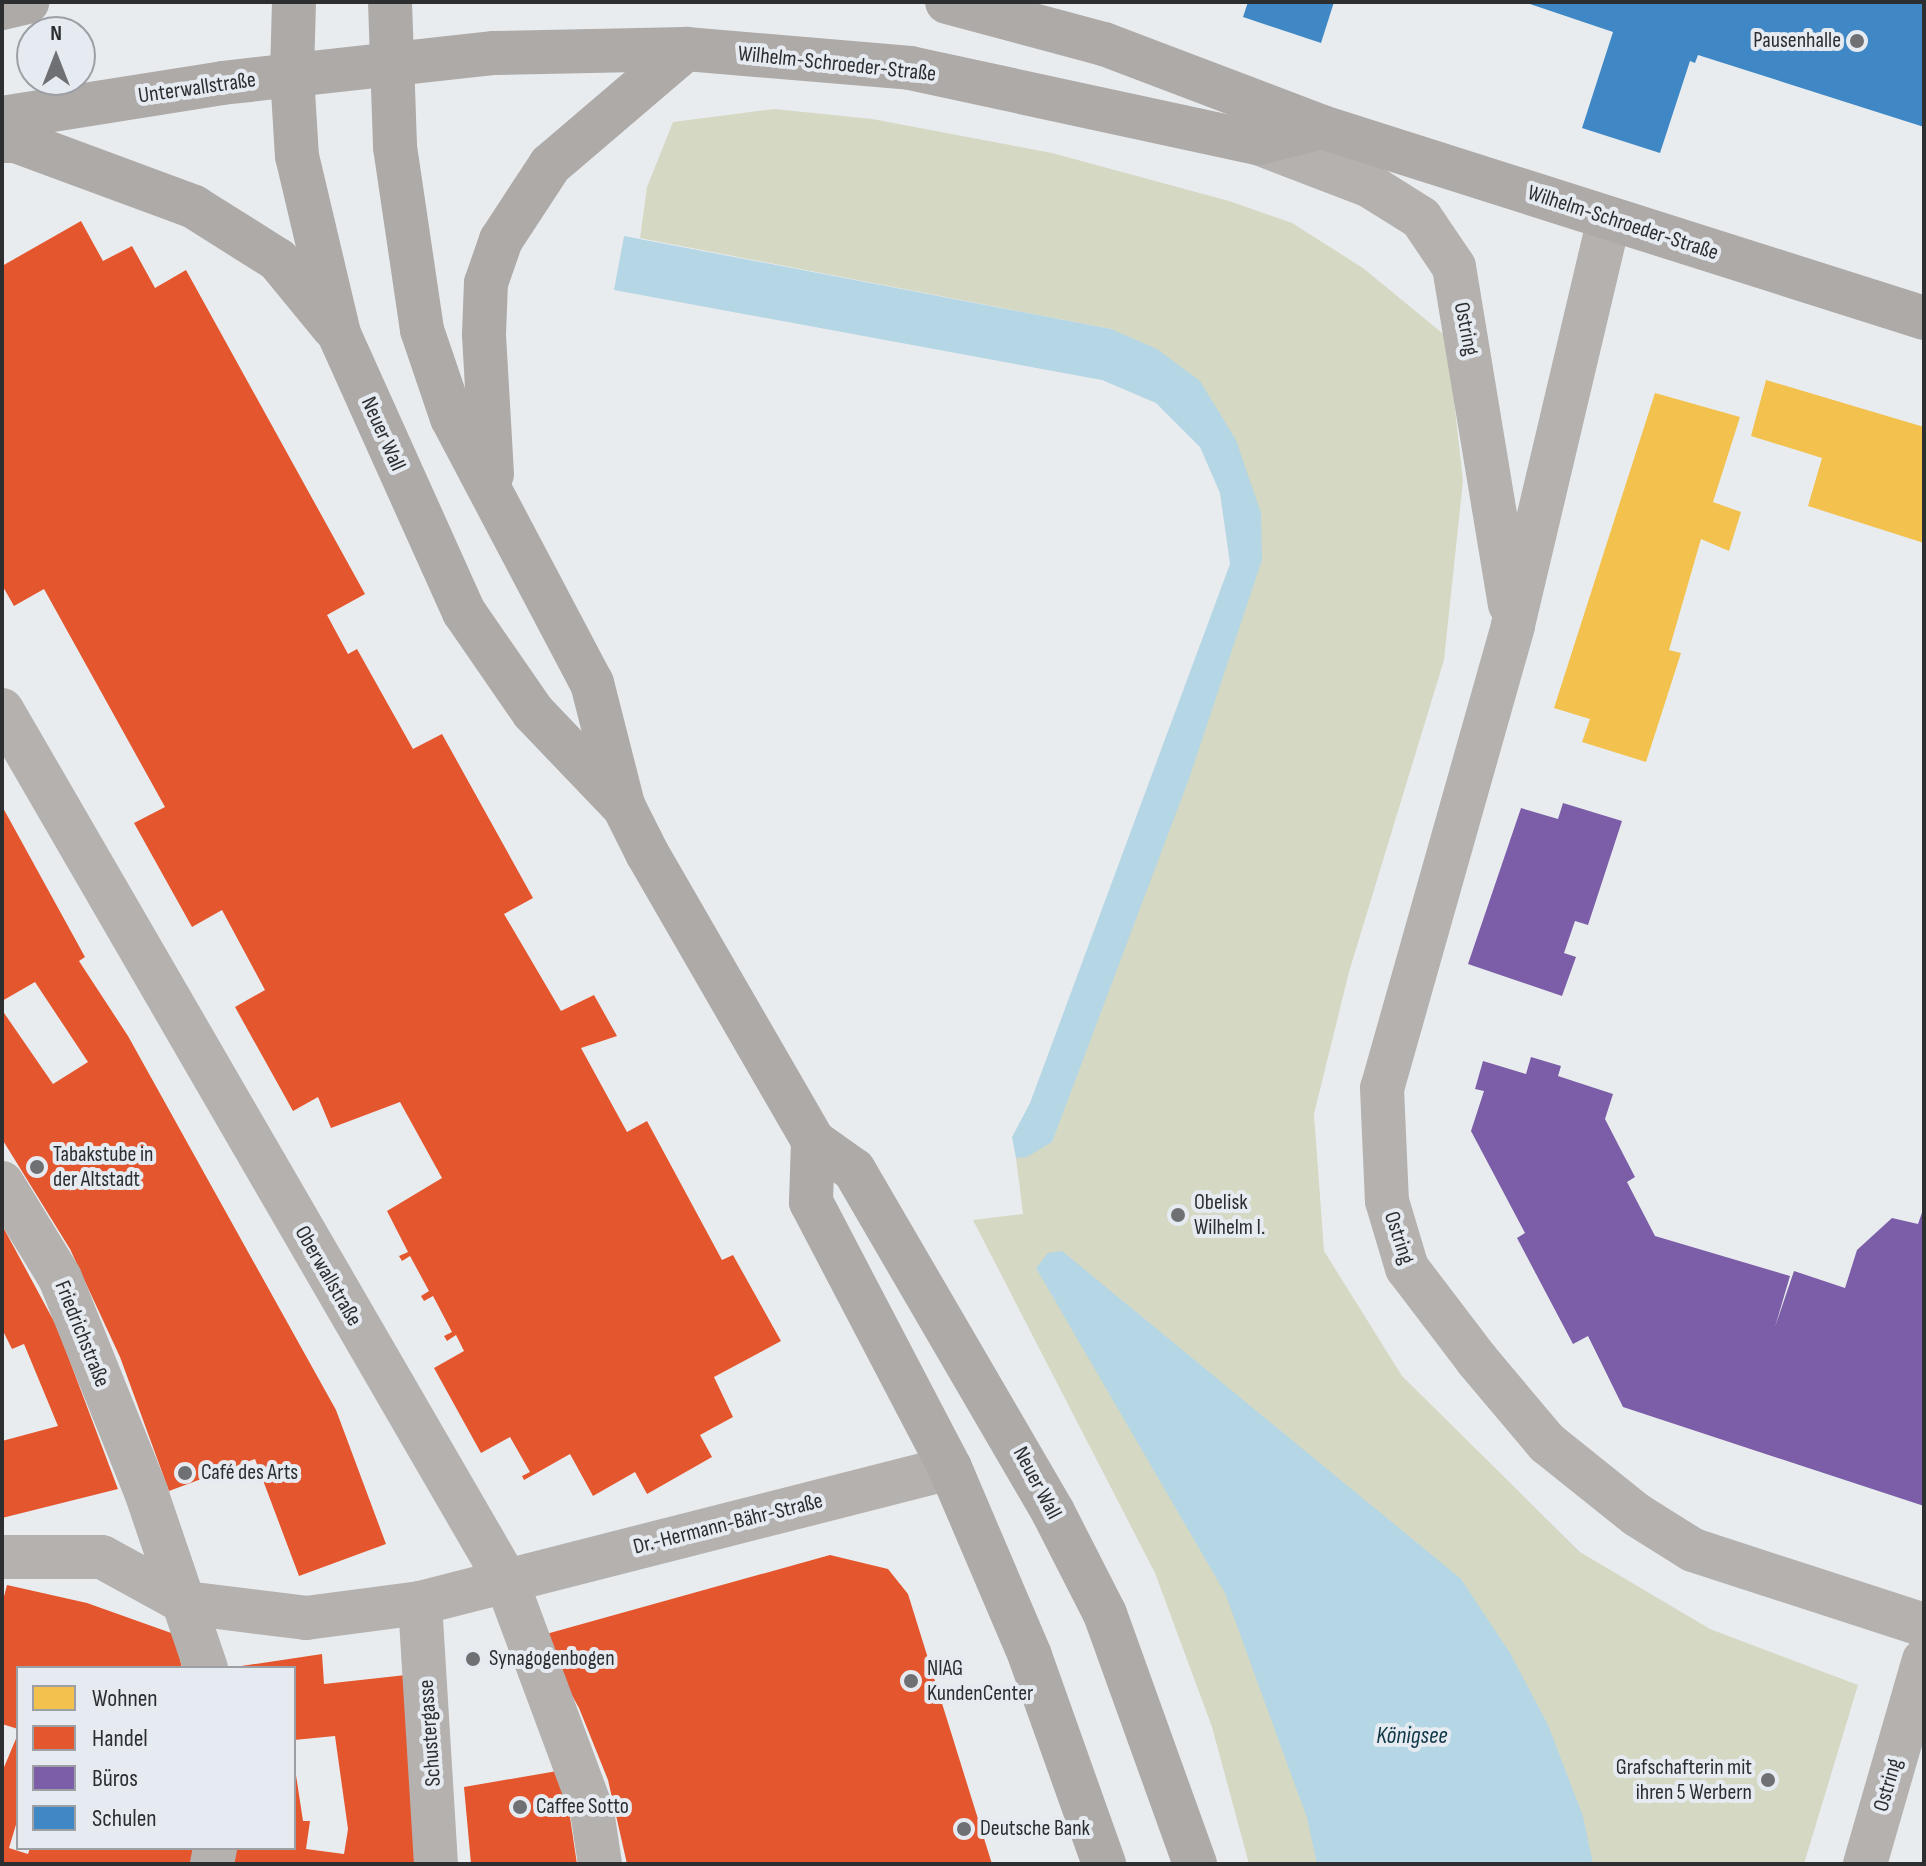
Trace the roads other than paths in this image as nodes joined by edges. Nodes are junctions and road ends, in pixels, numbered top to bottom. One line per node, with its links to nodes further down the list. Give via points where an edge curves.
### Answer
1 (27, 2): 5 (main road)
2 (294, 2): 8 (main road, Neuer Wall)
3 (390, 2): 7 (main road, Neuer Wall)
4 (947, 2): 10 (main road, Wilhelm-Schroeder-Straße, via 1104,44)
5 (2, 8)
6 (686, 49): 7 (main road, Wilhelm-Schroeder-Straße, via 494,53); 12 (main road, Wilhelm-Schroeder-Straße, via 910,68); 16 (main road, via 550,165 501,240 486,283 484,334)
7 (392, 64): 8 (main road, Unterwallstraße); 16 (main road, Neuer Wall, via 395,147 422,330 452,418)
8 (292, 75): 9 (main road, Unterwallstraße); 15 (main road, Neuer Wall, via 297,156)
9 (2, 118)
10 (1322, 127): 12 (main road, Wilhelm-Schroeder-Straße); 13 (main road, Wilhelm-Schroeder-Straße)
11 (2, 141): 15 (main road, via 30,145 194,207 278,260)
12 (1258, 143): 17 (street, Ostring, via 1383,194 1421,218 1454,267)
13 (1609, 219): 14 (main road, Wilhelm-Schroeder-Straße); 17 (street, Ostring)
14 (1924, 318)
15 (339, 334): 19 (main road, Neuer Wall, via 464,612 533,712)
16 (493, 489): 19 (main road, Neuer Wall, via 592,683)
17 (1513, 626): 29 (street, Ostring, via 1382,1088 1387,1201 1407,1268 1547,1443 1649,1523 1693,1550)
18 (2, 710): 26 (street, Oberwallstraße)
19 (623, 805): 20 (main road, Neuer Wall)
20 (813, 1141): 22 (main road, via 811,1202); 35 (main road, Neuer Wall, via 854,1170 1053,1512 1105,1614)
21 (2, 1183): 23 (street, Friedrichstraße, via 60,1278)
22 (950, 1468): 26 (street, Dr.-Hermann-Bähr-Straße); 34 (main road, via 1030,1656)
23 (146, 1492): 25 (street); 27 (street, Friedrichstraße)
24 (2, 1557): 25 (street)
25 (102, 1557): 27 (street)
26 (506, 1580): 28 (street, Dr.-Hermann-Bähr-Straße); 33 (street, Oberwallstraße, via 592,1811)
27 (186, 1603): 28 (street, Dr.-Hermann-Bähr-Straße, via 306,1618); 30 (street, Friedrichstraße)
28 (420, 1603): 32 (street, Schustergasse)
29 (1924, 1625)
30 (204, 1658)
31 (1924, 1660): 36 (street, Ostring)
32 (436, 1864)
33 (600, 1864)
34 (1104, 1864)
35 (1195, 1864)
36 (1865, 1864)

